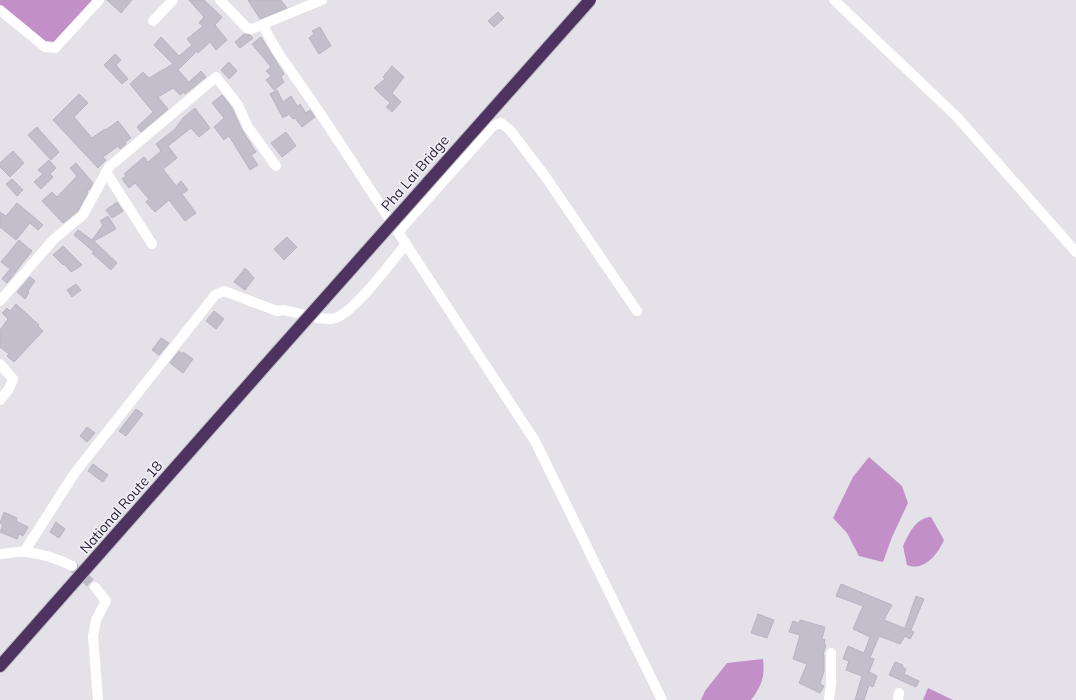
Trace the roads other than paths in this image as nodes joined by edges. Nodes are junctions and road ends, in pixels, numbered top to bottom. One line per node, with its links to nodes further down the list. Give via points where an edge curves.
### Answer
1 (99, 0): 7 (street, via 55,48 50,49)
2 (173, 0): 8 (street)
3 (220, 0): 9 (street, via 249,29)
4 (322, 0): 9 (street)
5 (590, 0): 19 (highway, Pha Lai Bridge, bridge)
6 (834, 0): 15 (street, via 957,117)
7 (0, 10)
8 (153, 21)
9 (262, 26): 12 (street)
10 (276, 166): 11 (street, via 248,127 238,105 216,77 115,161)
11 (106, 172): 13 (street); 16 (street, via 83,215 54,239)
12 (398, 232): 14 (street); 17 (street, via 493,126 501,123 510,130 545,176)
13 (152, 244)
14 (406, 244): 21 (street, via 349,311 336,318 327,319 277,310 224,291 215,295 74,474); 28 (street, via 535,441)
15 (1076, 252)
16 (0, 301)
17 (637, 311)
18 (0, 364): 20 (street, via 13,378 9,389)
19 (264, 367): 26 (highway, National Route 18)
20 (0, 400)
21 (24, 552): 22 (street); 23 (street, via 55,557)
22 (0, 554)
23 (72, 566)
24 (95, 587): 27 (street, via 106,601 93,630)
25 (831, 654): 29 (street)
26 (0, 666)
27 (98, 700)
28 (662, 700)
29 (829, 700)

